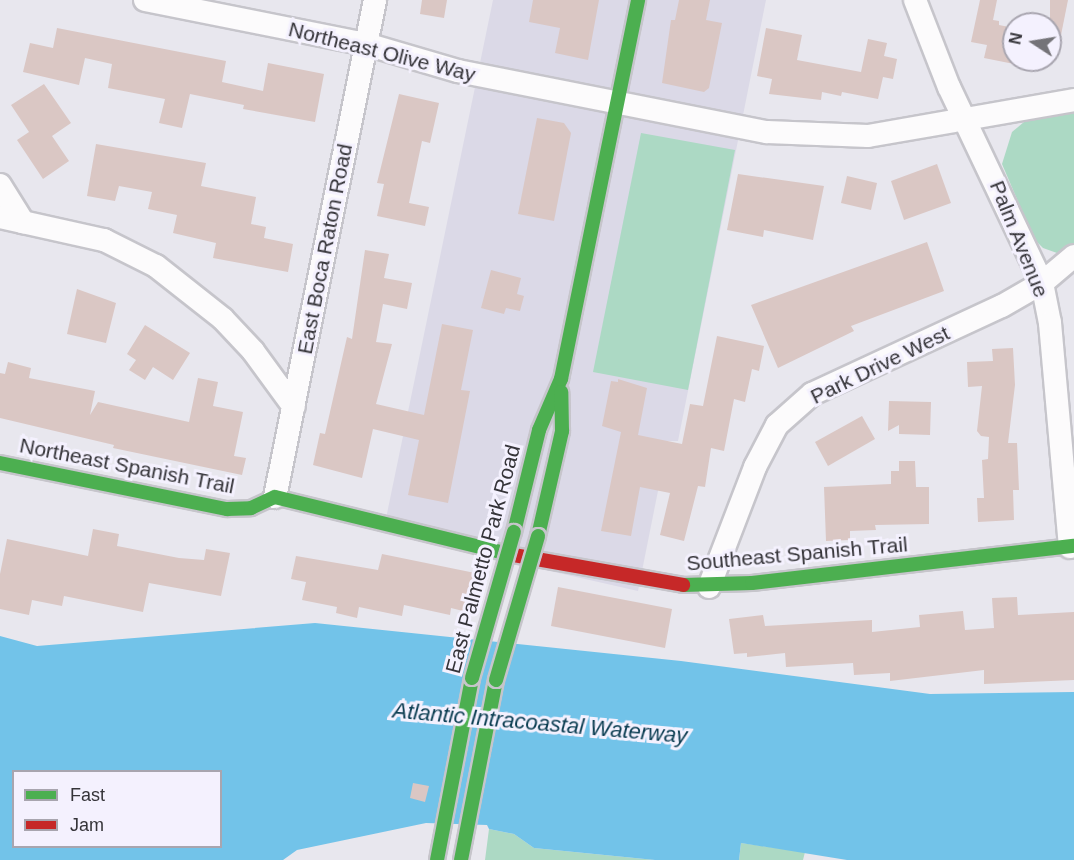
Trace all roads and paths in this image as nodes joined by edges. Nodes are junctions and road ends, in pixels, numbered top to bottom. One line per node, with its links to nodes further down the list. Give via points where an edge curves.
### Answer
1 (146, 0): 5 (street, Northeast Olive Way)
2 (375, 0): 5 (street, East Boca Raton Road)
3 (638, 0): 7 (main road, East Palmetto Park Road)
4 (915, 0): 8 (street, Palm Avenue, via 948,87)
5 (366, 44): 7 (street, Northeast Olive Way, via 458,71); 15 (street, East Boca Raton Road)
6 (1074, 100): 8 (street)
7 (618, 103): 8 (street, Northeast Olive Way, via 809,136 868,136); 14 (main road, East Palmetto Park Road)
8 (965, 118): 13 (street, Palm Avenue)
9 (0, 184): 11 (street)
10 (0, 217): 11 (street)
11 (23, 222): 15 (street, via 104,240 156,266 223,319 253,351)
12 (1074, 256): 13 (street, Park Drive West)
13 (1042, 283): 18 (street, Palm Avenue, via 1050,323); 19 (street, Park Drive West, via 812,394 777,425 755,467)
14 (561, 379): 20 (main road, East Palmetto Park Road, bridge, via 539,430 514,532 478,650); 21 (main road, East Palmetto Park Road, bridge, via 562,431 538,536 500,662)
15 (294, 407): 17 (street, East Boca Raton Road)
16 (0, 463): 17 (main road, Northeast Spanish Trail, via 227,509 251,508)
17 (275, 497): 19 (main road, Southeast Spanish Trail, via 526,558 675,585)
18 (1072, 546): 19 (main road, Southeast Spanish Trail)
19 (709, 587)
20 (437, 860)
21 (461, 860)

